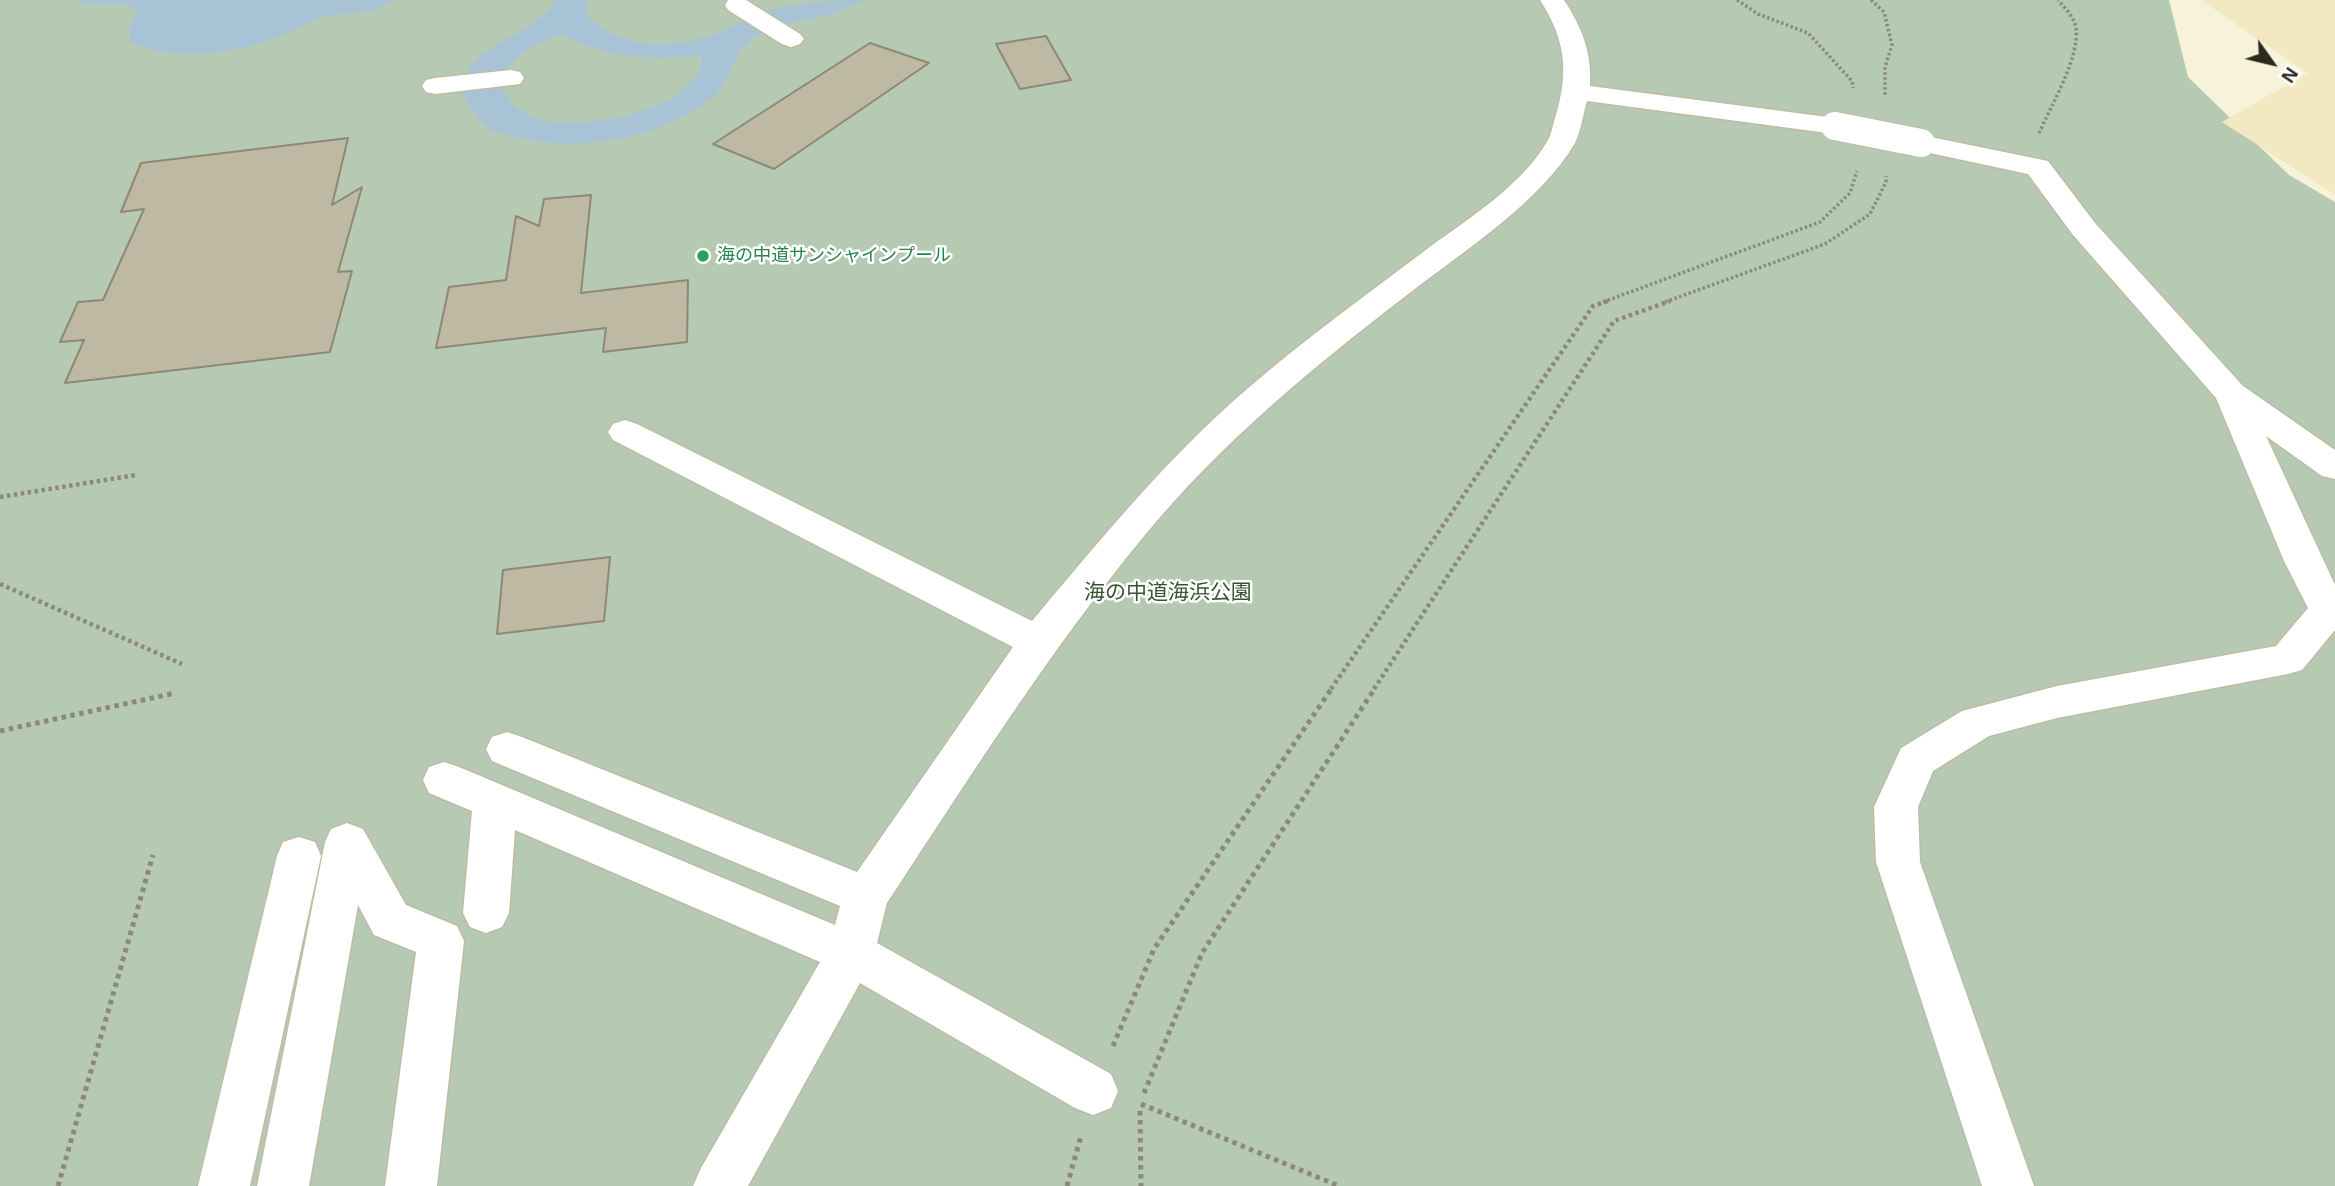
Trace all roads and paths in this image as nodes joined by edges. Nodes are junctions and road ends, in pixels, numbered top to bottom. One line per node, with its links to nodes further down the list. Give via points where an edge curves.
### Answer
1 (1552, 0): 9 (street, via 1567,23 1578,65)
2 (1737, 0): 10 (path, via 1758,14 1808,33 1852,81)
3 (1871, 0): 11 (path, via 1884,12 1892,45 1885,67)
4 (2058, 0): 13 (path, via 2077,30 2039,134)
5 (743, 8): 6 (street)
6 (786, 36)
7 (504, 79): 8 (street)
8 (443, 85)
9 (1576, 92): 13 (street, bridge, via 1835,126); 21 (street, via 1562,141 1518,195 1259,397 1133,524)
10 (1853, 94)
11 (1885, 99)
12 (1857, 166): 33 (path, via 1858,178 1837,209 1820,222 1593,306 1154,948)
13 (2038, 167): 15 (street, via 2084,229)
14 (1886, 170): 34 (path, via 1886,182 1870,214 1825,244 1614,321 1202,953)
15 (2231, 394): 17 (street); 42 (street, via 2329,610 2288,659 2057,702 1977,723 1916,760 1896,807 1898,862)
16 (625, 432): 21 (street)
17 (2335, 467)
18 (136, 475): 19 (path)
19 (0, 497)
20 (0, 584): 22 (path)
21 (1038, 642): 30 (street)
22 (182, 664)
23 (175, 693): 24 (path)
24 (0, 731)
25 (507, 749): 30 (street)
26 (444, 780): 27 (street)
27 (495, 801): 31 (street); 32 (street)
28 (153, 856): 35 (path)
29 (299, 856): 36 (street)
30 (866, 897): 32 (street)
31 (486, 913)
32 (851, 953): 33 (street); 39 (street)
33 (1093, 1091): 34 (path)
34 (1140, 1103): 40 (path); 41 (path)
35 (58, 1186)
36 (224, 1186)
37 (283, 1186): 38 (street, via 347,842 390,920 441,941)
38 (411, 1186)
39 (719, 1186)
40 (1141, 1186)
41 (1339, 1186)
42 (2008, 1186)

